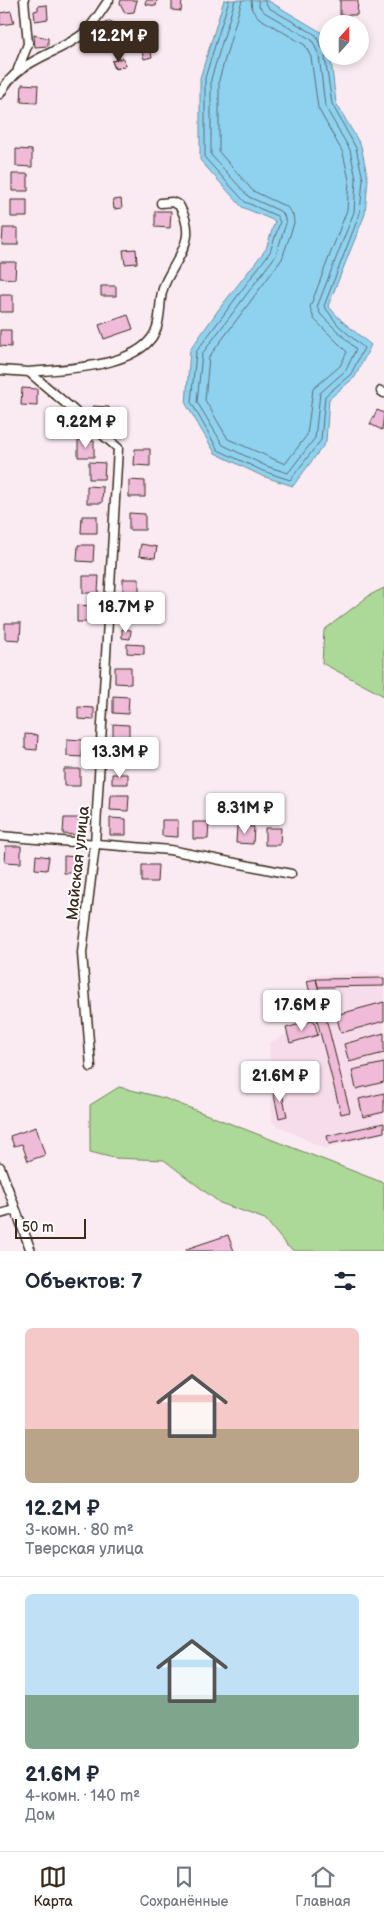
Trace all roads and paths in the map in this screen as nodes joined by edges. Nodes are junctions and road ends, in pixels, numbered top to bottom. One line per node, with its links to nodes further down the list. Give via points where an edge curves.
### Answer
1 (24, 0): 3 (street, via 28,44)
2 (109, 0): 3 (street, via 84,33)
3 (18, 69): 4 (street)
4 (0, 94)
5 (161, 203): 7 (street, via 179,205 189,231 159,298 157,328 150,340 121,358 89,367)
6 (0, 370): 7 (street)
7 (29, 372): 9 (street, Майская улица, via 118,448)
8 (0, 836): 9 (street)
9 (95, 845): 10 (street, via 170,850); 11 (street, Майская улица, via 82,953)
10 (291, 874)
11 (91, 1067)
12 (0, 1167): 13 (street)
13 (14, 1210): 14 (street); 15 (street)
14 (0, 1214)
15 (31, 1251)

